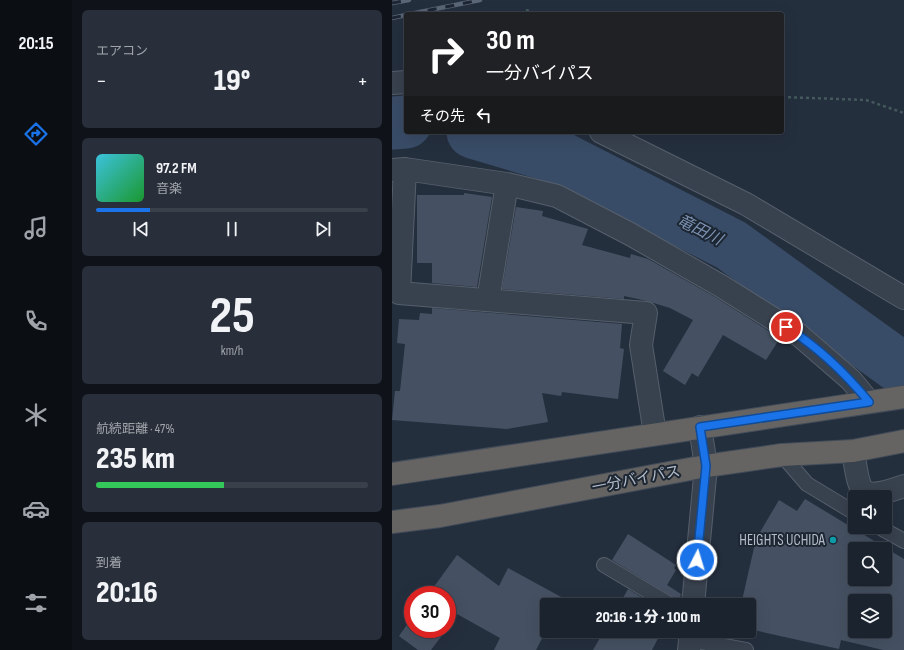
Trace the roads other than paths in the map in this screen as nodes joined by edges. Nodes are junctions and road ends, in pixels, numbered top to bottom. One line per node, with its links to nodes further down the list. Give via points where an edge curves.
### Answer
1 (404, 82): 2 (street)
2 (392, 83)
3 (605, 134): 6 (street, via 746,204)
4 (399, 169): 5 (street); 7 (street, via 399,293)
5 (507, 184): 7 (street); 9 (street, via 557,196 721,286 799,335 851,380)
6 (904, 298)
7 (488, 300): 11 (street, via 646,313 640,346)
8 (904, 397): 9 (highway)
9 (869, 402): 10 (highway)
10 (700, 427): 11 (highway); 15 (street)
11 (655, 434): 16 (highway)
12 (904, 441): 13 (highway, 一分バイパス)
13 (853, 451): 14 (highway, 一分バイパス); 17 (street, via 858,485 866,493 875,495)
14 (782, 455): 15 (highway, 一分バイパス); 18 (lane, via 808,484)
15 (706, 466): 19 (highway, 一分バイパス, via 440,516); 24 (street)
16 (392, 474)
17 (904, 486)
18 (848, 509)
19 (392, 522)
20 (892, 534): 21 (lane)
21 (904, 541)
22 (604, 565): 23 (lane)
23 (658, 598)
24 (694, 598)
25 (690, 640): 26 (lane)
26 (746, 650)

